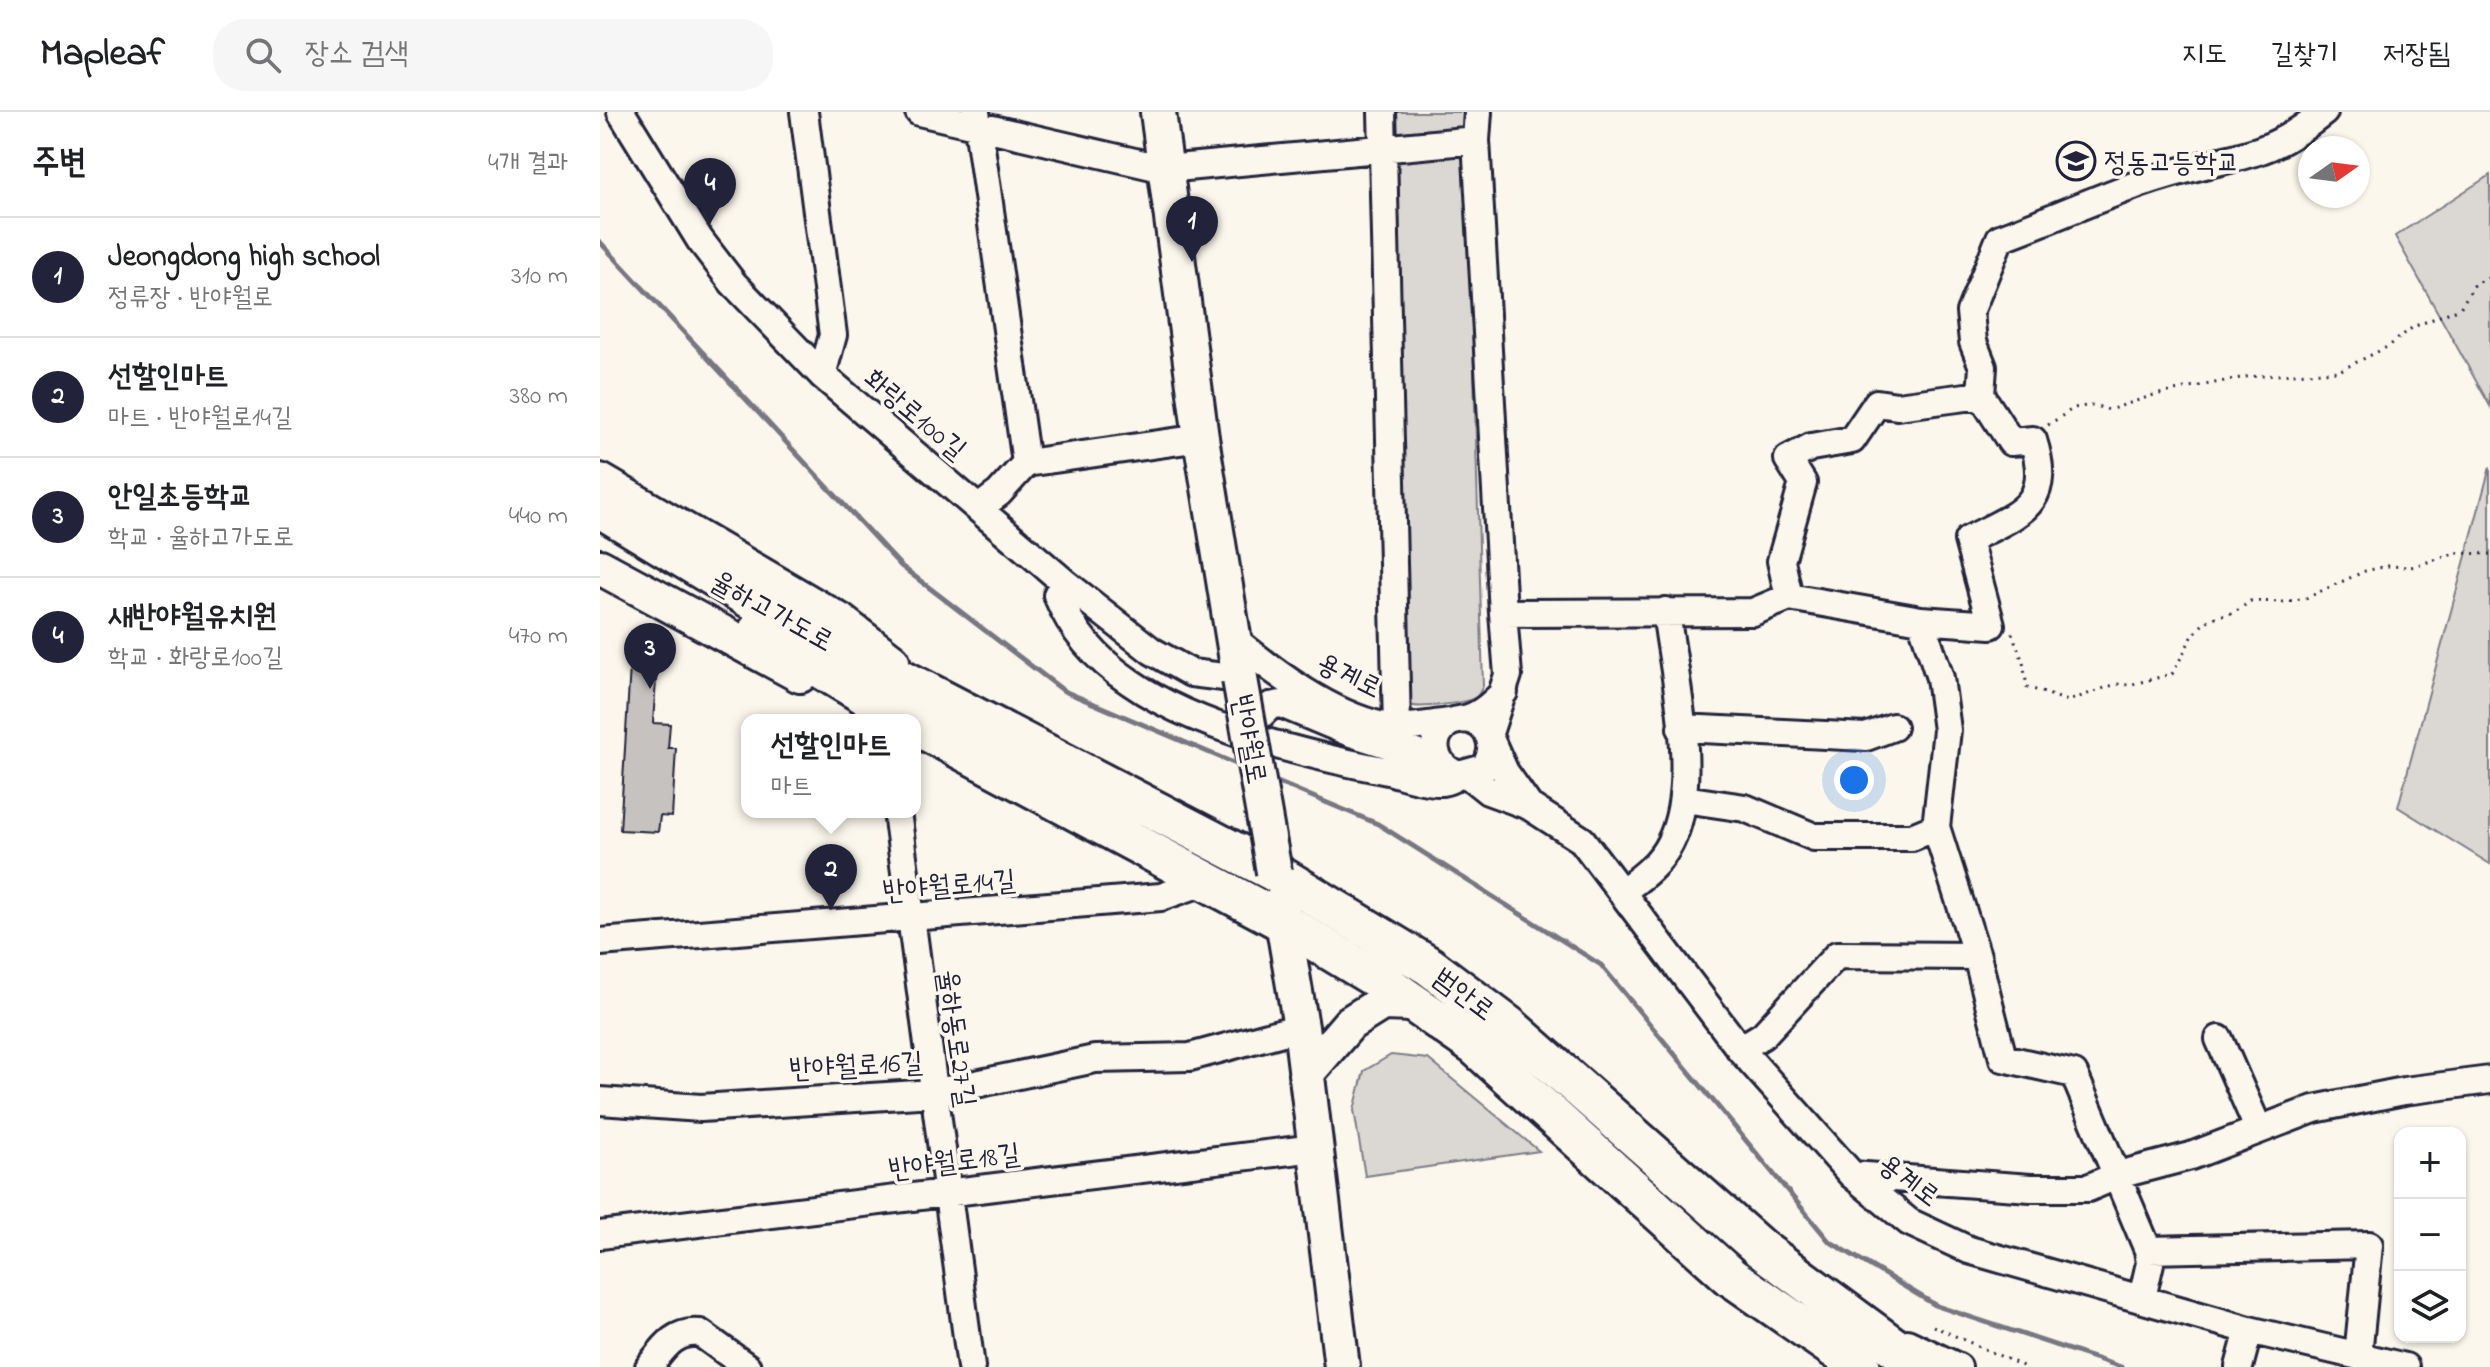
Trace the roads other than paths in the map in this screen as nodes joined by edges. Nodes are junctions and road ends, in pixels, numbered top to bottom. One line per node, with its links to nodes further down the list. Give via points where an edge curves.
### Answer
1 (621, 112): 12 (street, 화랑로100길, via 725,273)
2 (804, 112): 12 (street, via 833,335)
3 (919, 112): 8 (street)
4 (1158, 112): 11 (main road, 반야월로)
5 (1382, 112): 10 (street)
6 (1478, 112): 9 (street)
7 (2324, 112): 13 (street, via 2259,153 2184,170 2000,238 1970,312 1983,367)
8 (977, 120): 11 (street); 15 (street)
9 (1476, 140): 10 (street); 24 (street)
10 (1383, 146): 11 (street); 34 (street)
11 (1165, 169): 14 (main road, 반야월로)
12 (822, 375): 18 (street, 화랑로100길)
13 (1981, 395): 22 (street, via 1897,406 1877,403 1852,440 1811,447 1788,459 1803,483 1781,561); 25 (street, via 2011,442 2033,440 2041,485 2012,517 1968,540 1991,625)
14 (1201, 438): 15 (street); 26 (main road, 반야월로)
15 (1026, 463): 18 (street)
16 (600, 481): 31 (main road, via 840,621)
17 (600, 508): 30 (highway, 율하고가도로, via 767,609)
18 (979, 508): 21 (street, 화랑로100길)
19 (600, 539): 29 (highway, 율하고가도로)
20 (600, 567): 28 (main road)
21 (1064, 582): 27 (street, 화랑로100길, via 1174,665 1191,673); 38 (street, via 1057,595 1082,640 1107,666 1167,701 1211,722 1332,760 1439,782)
22 (1789, 597): 23 (street, via 1753,612); 25 (street)
23 (1666, 611): 24 (street); 36 (street)
24 (1503, 613): 37 (street, via 1505,691)
25 (1921, 620): 42 (street, via 1940,678 1947,730)
26 (1234, 639): 27 (main road, 반야월로); 34 (street, 용계로, via 1261,662 1334,706)
27 (1240, 679): 33 (main road, 반야월로, bridge)
28 (878, 714)
29 (908, 714)
30 (912, 714)
31 (917, 714)
32 (924, 723): 43 (highway, 범안로); 44 (highway, 범안로)
33 (1249, 726): 38 (street, 용계로, via 1270,706 1281,704); 43 (main road, 반야월로, bridge)
34 (1397, 727): 37 (street, 용계로)
35 (1893, 727): 36 (street, via 1866,737)
36 (1681, 728): 39 (street)
37 (1475, 729): 38 (street, via 1492,752 1484,768); 38 (street, via 1439,734 1435,751); 40 (street, 용계로)
38 (1455, 770): 40 (street, 용계로, via 1488,791)
39 (1684, 799): 42 (street, via 1745,808 1814,837 1912,837); 45 (street, via 1660,860)
40 (1529, 806): 45 (street, 용계로, via 1582,840)
41 (898, 818): 46 (street, 율하동로27길)
42 (1936, 827): 49 (street)
43 (1274, 872): 47 (main road, 반야월로); 66 (highway, 범안로, via 1429,966 1509,1026 1761,1249)
44 (1204, 882): 46 (street, 반야월로14길, via 1161,897); 47 (highway, 범안로)
45 (1623, 891): 53 (street, 용계로)
46 (910, 920): 48 (street, 반야월로14길); 56 (street, 율하동로27길)
47 (1283, 922): 50 (highway, 범안로); 51 (main road, 반야월로)
48 (600, 942)
49 (1977, 956): 53 (street, via 1837,955 1763,1035); 61 (street, via 2003,1058 2074,1074)
50 (1414, 1004): 54 (main road, via 1382,1003 1350,1023); 73 (highway, 범안로, via 1475,1046 1731,1277)
51 (1301, 1027): 54 (main road, 반야월로); 56 (street, 반야월로16길, via 1190,1057 1095,1059)
52 (2219, 1039): 58 (street)
53 (1740, 1049): 60 (street, 용계로)
54 (1306, 1074): 59 (main road, 반야월로)
55 (2490, 1080): 58 (street, via 2314,1109)
56 (933, 1093): 57 (street, 반야월로16길, via 701,1108); 62 (street, 율하동로27길)
57 (600, 1101)
58 (2258, 1128): 61 (street, via 2191,1156)
59 (1315, 1148): 62 (street, 반야월로18길); 72 (main road, 반야월로)
60 (1852, 1175): 61 (street, via 2031,1188 2088,1188); 65 (street, 용계로, via 1900,1215 1940,1238)
61 (2118, 1175): 64 (street)
62 (947, 1194): 63 (street, 반야월로18길); 71 (street, 율하동로27길)
63 (600, 1235)
64 (2148, 1250): 65 (street); 68 (street, via 2369,1245)
65 (2142, 1298): 67 (street, 용계로)
66 (1867, 1328): 74 (highway, 범안로); 75 (street)
67 (2249, 1330): 68 (street, 용계로); 76 (street)
68 (2358, 1356): 77 (street, 용계로)
69 (649, 1367): 70 (street, via 679,1334 700,1333)
70 (747, 1367)
71 (971, 1367)
72 (1342, 1367)
73 (1861, 1367)
74 (1921, 1367)
75 (1958, 1367)
76 (2239, 1367)
77 (2405, 1367)

